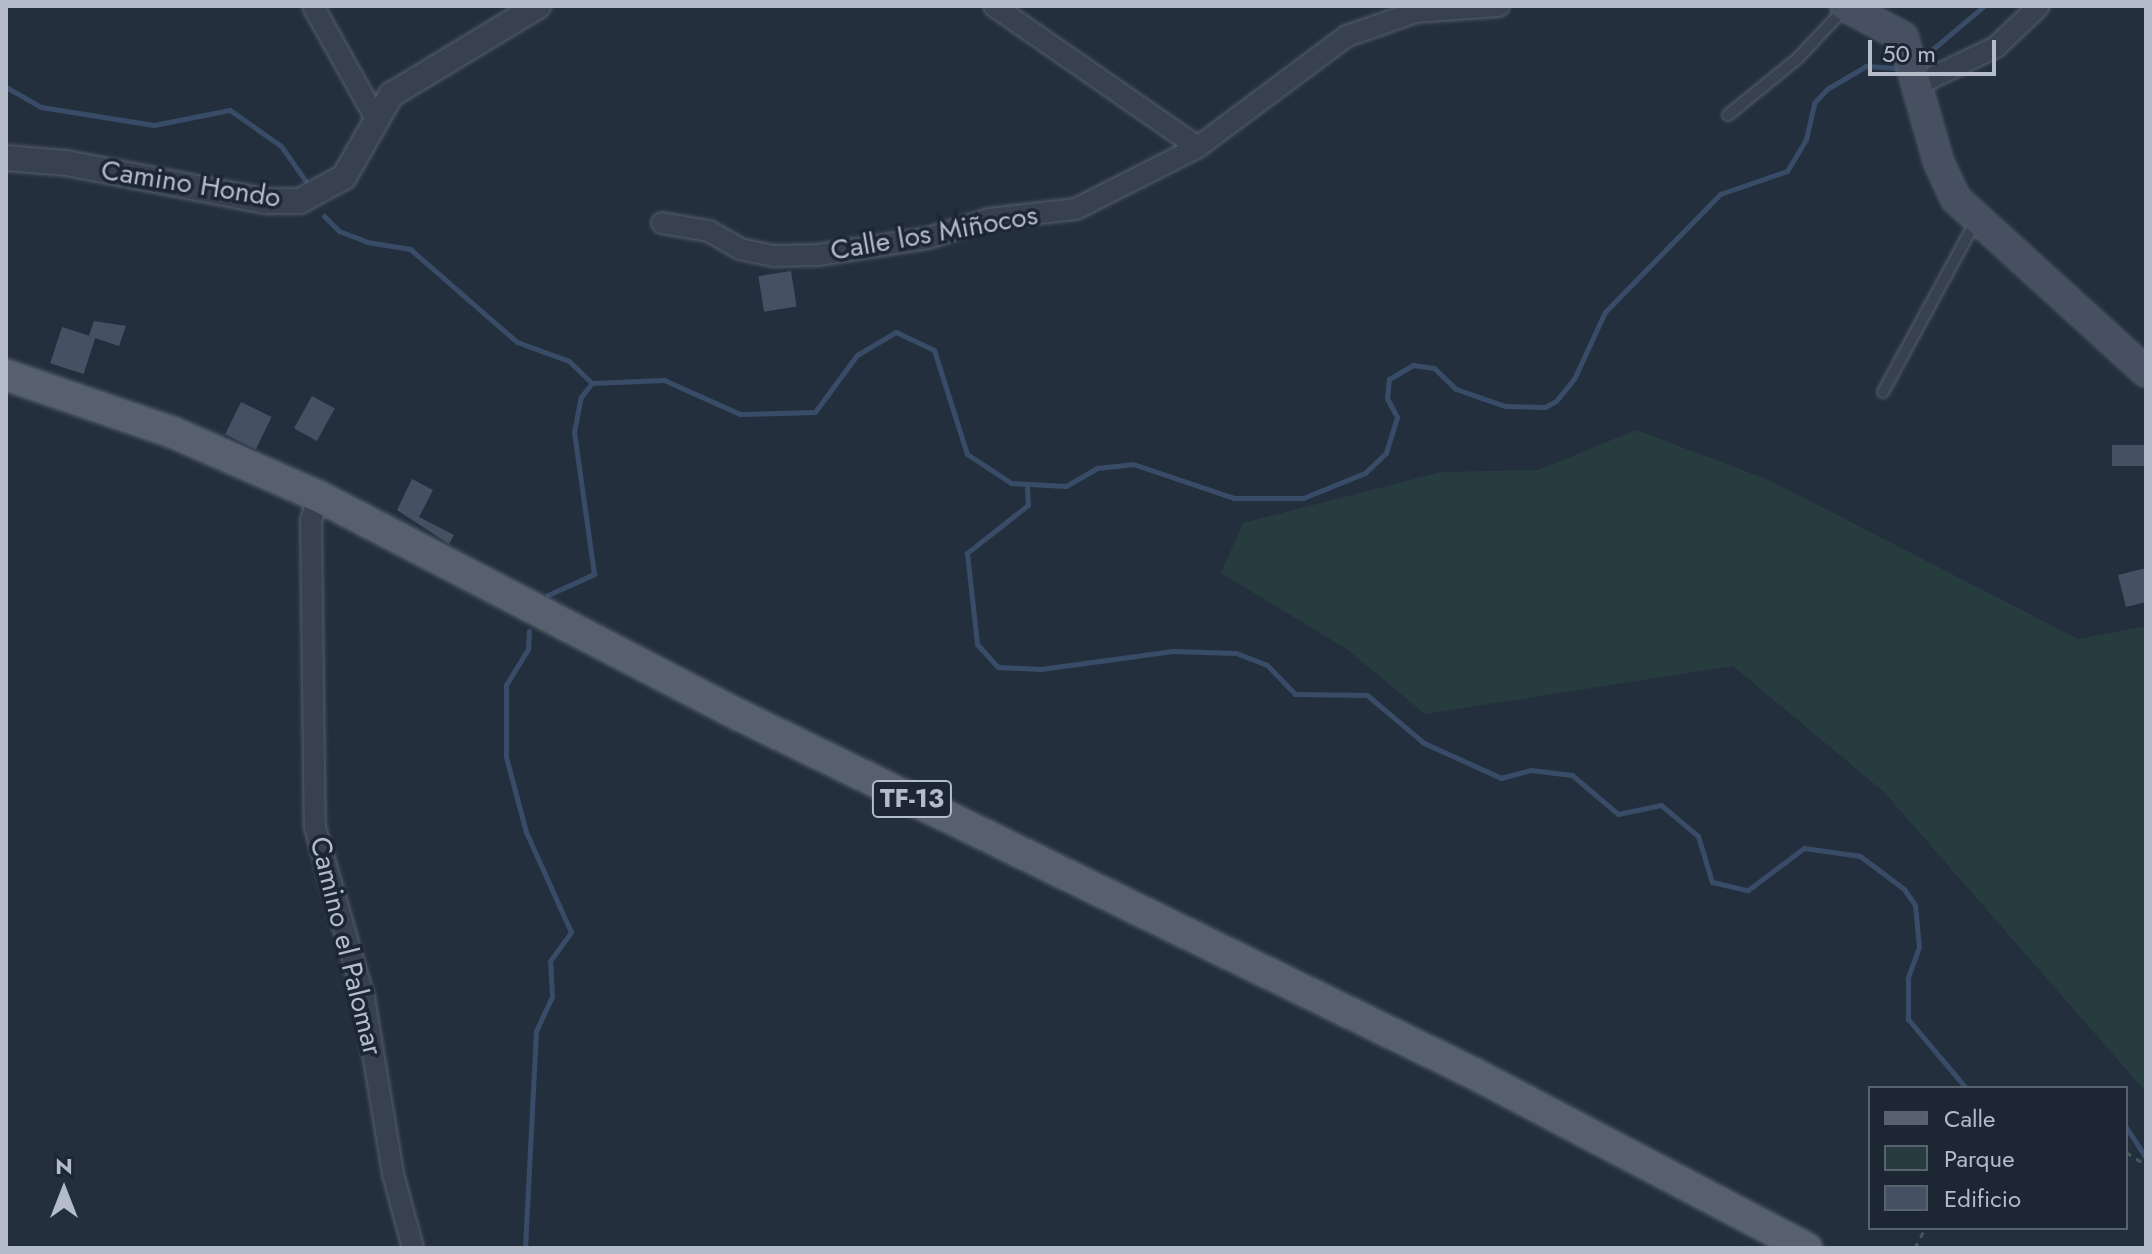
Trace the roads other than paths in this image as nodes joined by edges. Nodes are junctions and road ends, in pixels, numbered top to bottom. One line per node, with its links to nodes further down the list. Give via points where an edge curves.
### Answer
1 (313, 6): 9 (street)
2 (538, 6): 9 (street, Camino Hondo, via 403,87)
3 (994, 6): 10 (street)
4 (1499, 6): 10 (street, Calle los Miñocos, via 1416,12 1347,36)
5 (1846, 6): 7 (main road, via 1897,29); 8 (lane, via 1809,49)
6 (2039, 6): 7 (street, via 1996,47)
7 (1917, 85): 12 (main road, via 1947,184)
8 (1728, 115)
9 (375, 117): 11 (street, Camino Hondo, via 344,177 284,203 66,163)
10 (1198, 147): 13 (street, Calle los Miñocos, via 1076,209 989,219 928,238 832,253 774,256 740,249 709,231)
11 (6, 158)
12 (1976, 221): 14 (main road); 16 (lane)
13 (662, 223)
14 (2146, 372)
15 (6, 375): 17 (main road, TF-13, via 172,432)
16 (1883, 392)
17 (318, 496): 18 (street, Camino el Palomar, via 311,521 315,827 364,998 393,1174); 19 (main road, TF-13, via 739,715 1473,1073)
18 (413, 1248)
19 (1807, 1248)

